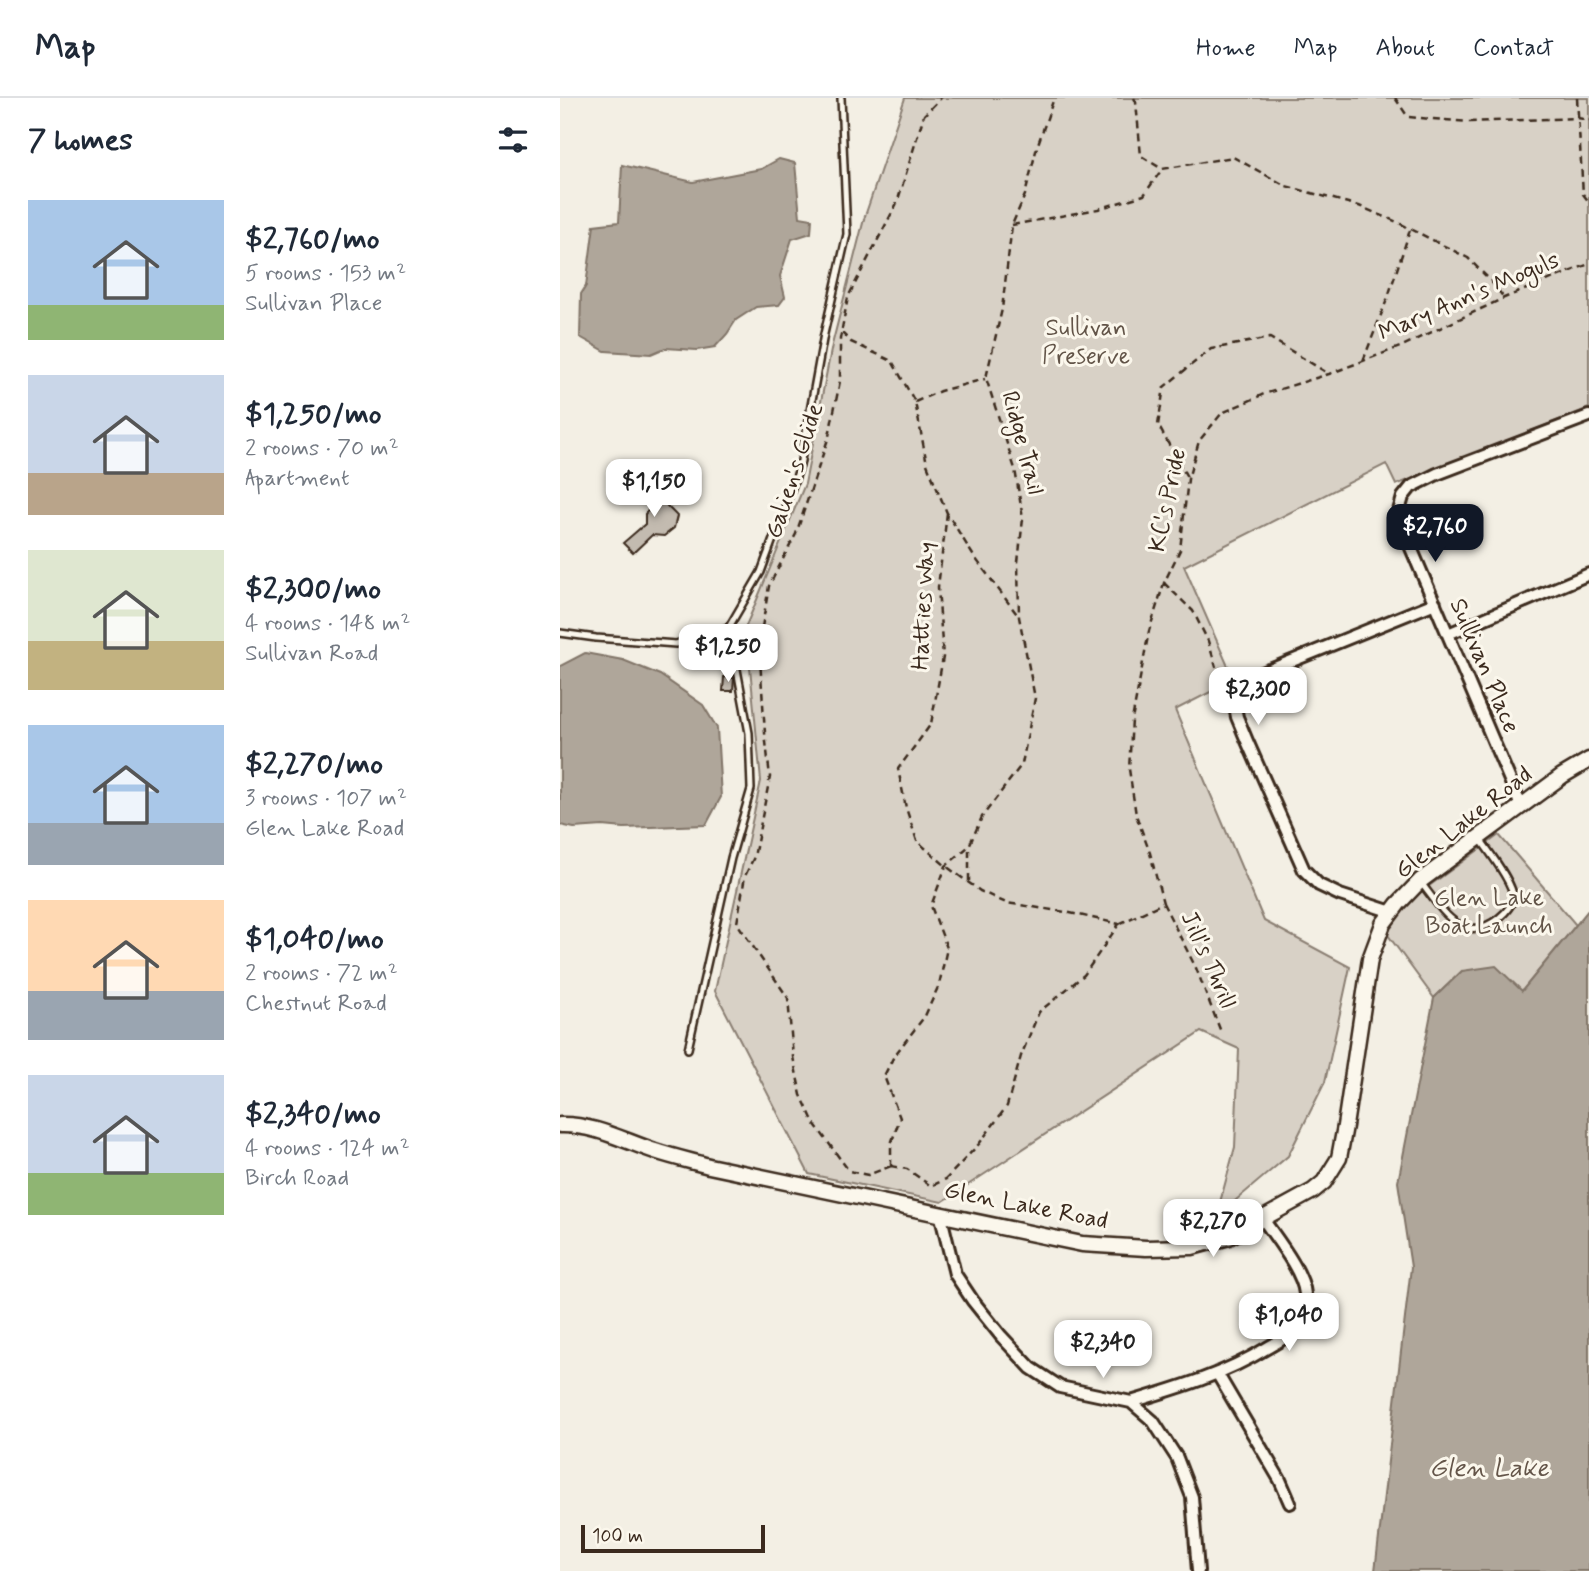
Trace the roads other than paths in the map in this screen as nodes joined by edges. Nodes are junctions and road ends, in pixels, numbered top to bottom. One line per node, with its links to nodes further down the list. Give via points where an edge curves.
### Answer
1 (841, 98): 5 (lane, via 848,234 800,466 761,572)
2 (1589, 416): 4 (street, Sullivan Place, via 1411,487 1403,497 1400,522)
3 (1589, 573): 7 (street)
4 (1435, 603): 7 (street, Sullivan Place); 12 (street, via 1255,676 1233,696 1237,717 1304,870 1340,895)
5 (729, 627): 6 (lane, via 676,644); 13 (lane, via 749,733 751,789)
6 (560, 633)
7 (1448, 634): 9 (street, Sullivan Place)
8 (1589, 760): 9 (street, Glen Lake Road)
9 (1521, 806): 10 (street, Glen Lake Road)
10 (1479, 838): 11 (street, Glen Lake Road); 11 (lane, via 1513,896 1495,921 1472,930 1455,923)
11 (1420, 881): 12 (street, Glen Lake Road)
12 (1392, 912): 16 (street, Glen Lake Road, via 1370,959 1339,1158 1313,1191)
13 (688, 1049)
14 (560, 1125): 15 (street, Glen Lake Road, via 607,1132 709,1166)
15 (940, 1213): 16 (street, Glen Lake Road, via 1082,1244 1146,1248 1192,1247 1228,1237); 18 (street, via 955,1274 1031,1368 1060,1387)
16 (1263, 1219): 17 (street, via 1303,1283 1305,1296 1298,1320 1285,1337)
17 (1217, 1373): 18 (street); 19 (street)
18 (1131, 1402): 20 (street, via 1153,1421 1177,1458 1192,1497)
19 (1290, 1503)
20 (1198, 1571)

